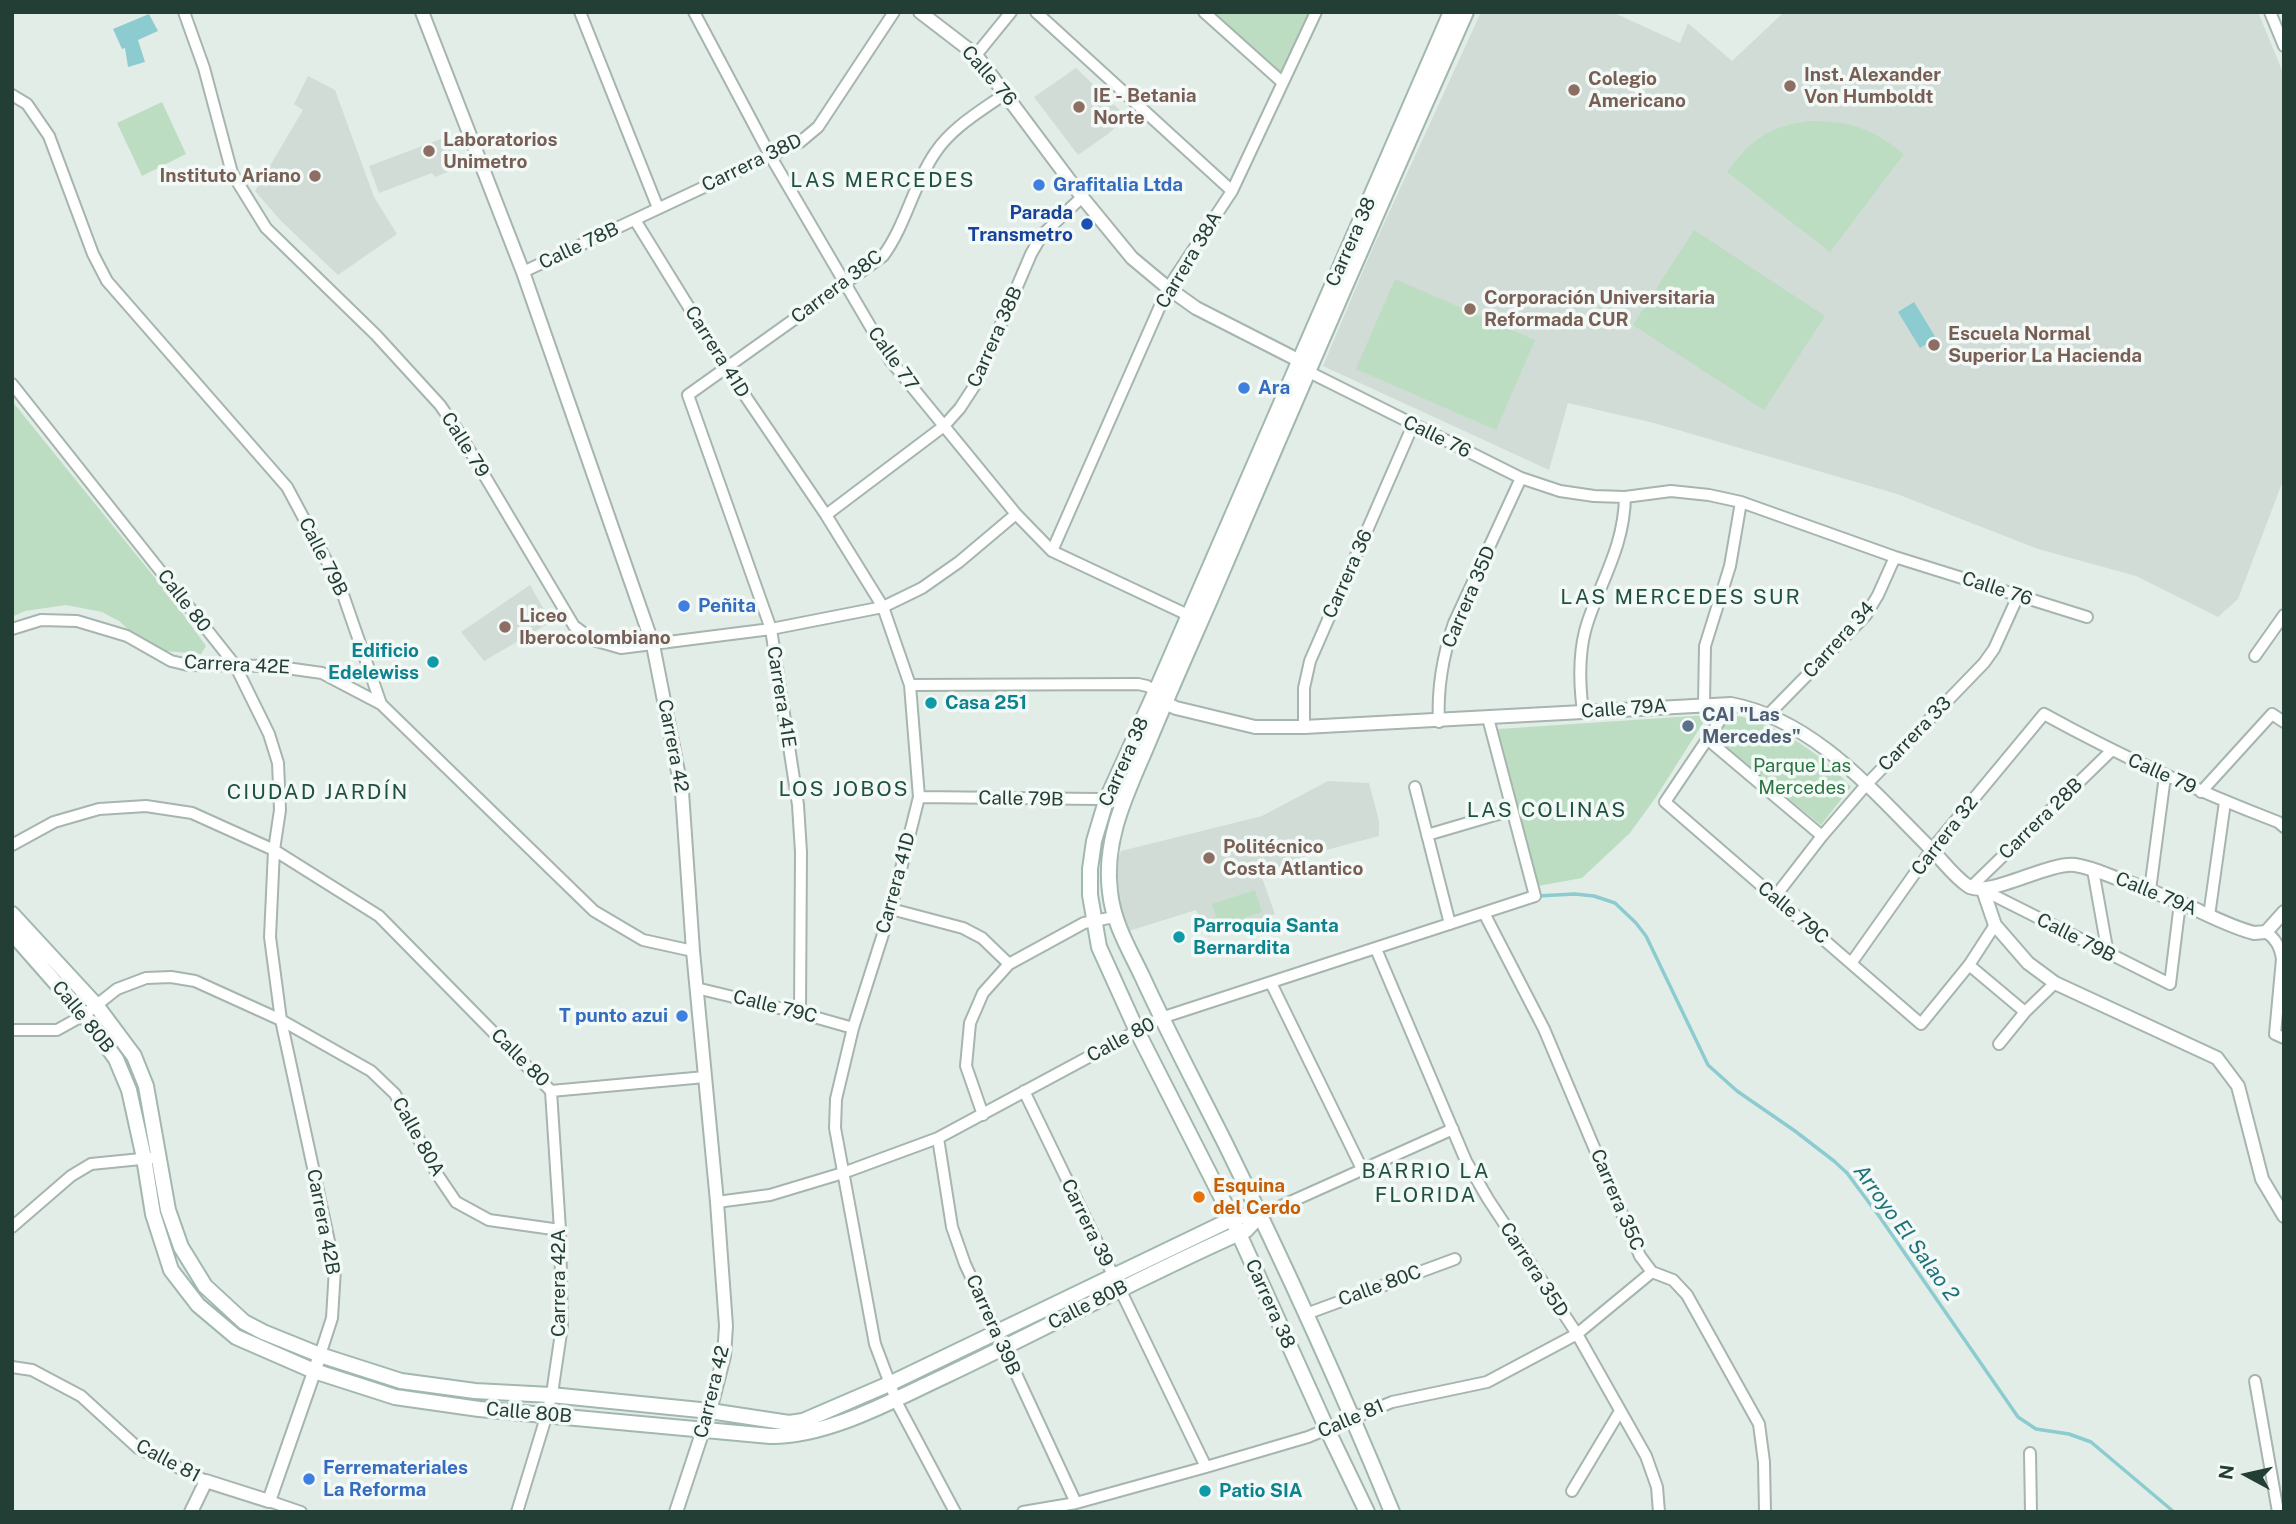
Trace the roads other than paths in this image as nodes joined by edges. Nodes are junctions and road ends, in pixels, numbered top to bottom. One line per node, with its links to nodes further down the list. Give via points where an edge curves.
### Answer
1 (184, 12): 47 (street, Calle 79, via 232,173 266,228 376,334 440,405 574,626 593,640 621,648)
2 (422, 12): 24 (street, Carrera 42)
3 (580, 12): 22 (street)
4 (694, 12): 19 (street, Calle 77)
5 (894, 12): 19 (street, Carrera 38D, via 818,127)
6 (920, 12): 15 (street, Calle 76)
7 (1011, 12): 15 (street)
8 (1036, 12): 20 (street)
9 (1204, 12): 16 (street)
10 (1451, 12): 27 (main road, Carrera 38)
11 (1466, 12): 27 (main road, Carrera 38)
12 (2270, 12): 14 (street)
13 (1315, 13): 16 (street, Carrera 38A)
14 (2284, 46)
15 (976, 55): 17 (street, Calle 76)
16 (1282, 82): 20 (street, Carrera 38A)
17 (1006, 93): 21 (street, Calle 76); 25 (street, Carrera 38C, via 944,141 895,239 883,256)
18 (12, 95): 53 (street, Calle 79B, via 27,104 49,136 107,281 287,487 341,586)
19 (771, 157): 22 (street, Carrera 38D); 25 (street, Calle 77)
20 (1232, 191): 26 (street, Carrera 38A)
21 (1082, 197): 26 (street, Calle 76, via 1132,258); 32 (street, Carrera 38B, via 1042,235 975,385)
22 (658, 208): 23 (street, Carrera 38D)
23 (635, 220): 24 (street, Calle 78B); 28 (street, Carrera 41D)
24 (523, 272): 47 (street, Carrera 42)
25 (845, 285): 28 (street, Carrera 38C); 32 (street, Calle 77, via 890,360)
26 (1168, 288): 27 (street, Calle 76, via 1216,320); 38 (street, Carrera 38A)
27 (1302, 366): 31 (street, Calle 76); 42 (main road, Carrera 38); 52 (main road, Carrera 38)
28 (727, 369): 30 (street, Carrera 38C); 37 (street, Carrera 41D)
29 (12, 384): 49 (street, Calle 80)
30 (688, 395): 46 (street, Carrera 41E)
31 (1413, 425): 33 (street, Calle 76); 62 (street, Carrera 36, via 1310,661 1304,688)
32 (944, 426): 36 (street, Calle 77); 37 (street, Carrera 38B)
33 (1521, 478): 34 (street, Calle 76, via 1560,491); 60 (street, Carrera 35D, via 1454,623 1439,689)
34 (1625, 496): 35 (street, Calle 76, via 1671,491); 56 (street, via 1620,542 1587,622 1582,647)
35 (1741, 502): 39 (street, Calle 76); 54 (street, via 1730,566 1705,646)
36 (1016, 514): 38 (street, Calle 77); 41 (street, via 922,588)
37 (826, 516): 41 (street, Carrera 41D)
38 (1052, 551): 42 (street, Calle 77)
39 (1895, 557): 40 (street, Calle 76); 57 (street, Carrera 34, via 1866,615)
40 (2018, 596): 44 (street, Calle 76); 66 (street, Carrera 33, via 1984,663)
41 (883, 607): 46 (street, Calle 79); 50 (street, Carrera 41D)
42 (1188, 615): 51 (main road, Carrera 38)
43 (2284, 615): 48 (street)
44 (2087, 617)
45 (12, 629): 49 (street, Carrera 42E, via 41,620 77,621 127,636 171,661)
46 (771, 629): 47 (street, Calle 79); 107 (street, Carrera 41E, via 798,805)
47 (653, 645): 97 (street, Carrera 42, via 682,792)
48 (2255, 656)
49 (235, 665): 53 (street, Carrera 42E, via 322,673); 79 (street, Calle 80, via 269,734 278,764 280,810)
50 (909, 685): 51 (street, via 1138,684); 69 (street, Carrera 41D)
51 (1156, 691): 52 (street); 70 (main road, Carrera 38)
52 (1165, 703): 62 (street, Calle 79A, via 1255,727); 72 (main road, Carrera 38)
53 (381, 704): 97 (street, Calle 79B, via 594,911 643,940)
54 (1704, 704): 55 (street, Calle 79A); 56 (street, Calle 79A)
55 (1731, 704): 57 (street, Calle 79A); 63 (street)
56 (1583, 712): 59 (street, Calle 79A)
57 (1769, 714): 66 (street, Calle 79A, via 1825,748)
58 (2044, 714): 64 (street, Calle 79); 78 (street, Carrera 32)
59 (1488, 718): 60 (street, Calle 79A); 73 (street)
60 (1439, 722): 62 (street, Calle 79A)
61 (2284, 722): 68 (street, via 2272,714)
62 (1304, 727)
63 (1707, 739): 76 (street); 83 (street, Calle 79C, via 1665,802)
64 (2111, 751): 65 (street, Calle 79); 81 (street, Carrera 28B)
65 (2165, 776): 68 (street, Calle 79); 82 (street)
66 (1866, 785): 76 (street, Carrera 33); 78 (street, Calle 79A)
67 (1415, 787): 75 (street)
68 (2201, 792): 71 (street, Calle 79)
69 (919, 797): 70 (street, Calle 79B); 85 (street, Carrera 41D)
70 (1106, 801): 72 (street, Calle 79B); 91 (main road, Carrera 38, via 1090,869)
71 (2225, 802): 74 (street, Calle 79); 89 (street)
72 (1123, 803): 90 (main road, Carrera 38, via 1111,842)
73 (1512, 810): 75 (street); 87 (street, Calle 80, via 1535,896)
74 (2282, 821)
75 (1427, 835): 92 (street)
76 (1822, 836): 83 (street, Carrera 33)
77 (12, 845): 79 (street, via 54,822 99,809 146,806 192,813)
78 (1932, 849): 81 (street, Calle 79A, via 1948,869); 99 (street, Carrera 32)
79 (274, 850): 110 (street, Calle 80, via 270,937); 117 (street, Calle 80, via 379,916)
80 (2093, 870): 81 (street, Calle 79A, via 2064,865); 82 (street, Calle 79A); 98 (street)
81 (1977, 889): 93 (street); 98 (street, Calle 79B)
82 (2150, 890): 84 (street, Calle 79A)
83 (1774, 898): 99 (street, Calle 79C)
84 (2180, 903): 89 (street, Calle 79A); 98 (street, Calle 79B, via 2170,984)
85 (891, 909): 100 (street, via 963,928 982,938); 111 (street, Carrera 41D)
86 (2284, 912): 94 (street)
87 (1484, 913): 92 (street, Calle 80); 134 (street, Carrera 35C, via 1544,1029 1640,1256)
88 (12, 914): 105 (main road, Calle 80B)
89 (2209, 916): 94 (street, Calle 79A, via 2247,932)
90 (1114, 917): 91 (street); 109 (main road, Carrera 38)
91 (1093, 921): 100 (street); 113 (main road, Carrera 38, via 1099,947)
92 (1450, 924): 96 (street, Calle 80)
93 (1996, 925): 101 (street); 103 (street, via 2028,963)
94 (2266, 932): 114 (street, via 2280,947 2283,959)
95 (12, 933): 108 (main road, Calle 80B)
96 (1376, 949): 102 (street, Calle 80); 120 (street, Carrera 35D)
97 (693, 951): 104 (street, Carrera 42)
98 (2108, 954)
99 (1852, 962): 101 (street, Calle 79C, via 1921,1024)
100 (1009, 964): 119 (street, via 983,993 970,1023 966,1066)
101 (1969, 965): 106 (street)
102 (1271, 983): 109 (street, Calle 80); 124 (street)
103 (2055, 984): 106 (street); 128 (street, via 2217,1058 2238,1086 2262,1179)
104 (696, 988): 107 (street, Calle 79C); 116 (street, Carrera 42)
105 (96, 1005): 108 (street, Calle 80A); 110 (street, Calle 80A, via 117,989 146,978 171,977 195,981); 122 (main road, Calle 80B, via 134,1056 146,1086)
106 (2025, 1012): 115 (street)
107 (800, 1013): 111 (street, Calle 79C)
108 (84, 1016): 112 (street, Calle 80A, via 57,1030); 123 (main road, Calle 80B, via 116,1059 129,1090)
109 (1161, 1018): 113 (street, Calle 80); 127 (main road, Carrera 38)
110 (281, 1020): 131 (street, Calle 80A, via 370,1070 395,1094 456,1202 489,1220); 141 (street, Carrera 42B, via 335,1269 332,1318)
111 (853, 1028): 125 (street, Carrera 41D, via 836,1108)
112 (12, 1030)
113 (1137, 1031): 118 (street, Calle 80); 129 (main road, Carrera 38)
114 (2280, 1036)
115 (1999, 1044)
116 (705, 1077): 117 (street, Calle 80); 126 (street, Carrera 42)
117 (551, 1091): 131 (street, Carrera 42A)
118 (1024, 1091): 119 (street, Calle 80); 135 (street, Carrera 39)
119 (983, 1115): 121 (street, Calle 80)
120 (1452, 1129): 124 (street, Calle 80B); 139 (street, Carrera 35D, via 1488,1199)
121 (938, 1138): 125 (street, Calle 80); 138 (street, Carrera 39B, via 952,1227)
122 (159, 1157): 123 (street); 141 (main road, Calle 80B, via 168,1210 181,1247 205,1286 244,1322)
123 (144, 1158): 130 (street, via 91,1164); 143 (main road, Calle 80B, via 153,1214 171,1269 198,1305 236,1337)
124 (1363, 1171): 127 (street, Calle 80B)
125 (843, 1173): 126 (street, Calle 80, via 770,1195); 145 (street, Carrera 41D, via 875,1344)
126 (717, 1202): 149 (street, Carrera 42, via 726,1326 724,1356)
127 (1259, 1216): 129 (main road, Calle 80B); 132 (main road, Calle 80B); 137 (main road, Carrera 38)
128 (2284, 1216)
129 (1232, 1219): 132 (main road, Carrera 38); 135 (main road, Calle 80B)
130 (12, 1227)
131 (560, 1230): 146 (street, Carrera 42A, via 562,1326)
132 (1238, 1233): 136 (main road, Calle 80B); 153 (main road, Carrera 38)
133 (1454, 1259): 137 (street, Calle 80C)
134 (1652, 1272): 139 (street, Calle 81); 169 (street, Carrera 35C, via 1673,1280 1687,1295 1759,1424)
135 (1113, 1275): 136 (street, Carrera 39); 138 (main road, Calle 80B)
136 (1119, 1289): 140 (main road, Calle 80B); 155 (street, Carrera 39)
137 (1306, 1314): 151 (main road, Carrera 38)
138 (995, 1332): 140 (street, Carrera 39B); 145 (main road, Calle 80B)
139 (1577, 1334): 148 (street, Carrera 35D); 151 (street, Calle 81, via 1487,1382 1392,1402)
140 (1003, 1348): 147 (main road, Calle 80B); 159 (street, Carrera 39B)
141 (320, 1354): 143 (street, Carrera 42B); 146 (main road, Calle 80B, via 401,1381)
142 (12, 1367): 156 (street, Calle 81, via 32,1370 81,1396 138,1447)
143 (314, 1371): 150 (main road, Calle 80B, via 395,1397); 158 (street, Carrera 42B)
144 (2255, 1381): 171 (street)
145 (889, 1384): 147 (street, Carrera 41D); 149 (main road, Calle 80B, via 789,1423)
146 (551, 1395): 149 (main road, Calle 80B); 150 (street, Carrera 42A)
147 (895, 1399): 152 (main road, Calle 80B, via 801,1434 771,1436); 164 (street, Carrera 41D)
148 (1620, 1410): 157 (street); 168 (street, Carrera 35D, via 1646,1456)
149 (710, 1411): 152 (street, Carrera 42)
150 (547, 1414): 152 (main road, Calle 80B); 162 (street, Carrera 42A)
151 (1353, 1418): 153 (street, Calle 81); 167 (main road, Carrera 38)
152 (705, 1429): 163 (street, Carrera 42)
153 (1326, 1429): 155 (street, Calle 81); 166 (main road, Carrera 38)
154 (2030, 1453): 170 (street)
155 (1206, 1467): 159 (street, Calle 81)
156 (206, 1481): 158 (street, Calle 81); 160 (street)
157 (1572, 1491)
158 (268, 1501): 161 (street, Calle 81)
159 (1076, 1503): 165 (street, Calle 81)
160 (191, 1512)
161 (301, 1512)
162 (517, 1512)
163 (676, 1512)
164 (955, 1512)
165 (1023, 1512)
166 (1367, 1512)
167 (1392, 1512)
168 (1660, 1512)
169 (1765, 1512)
170 (2031, 1512)
171 (2278, 1512)

